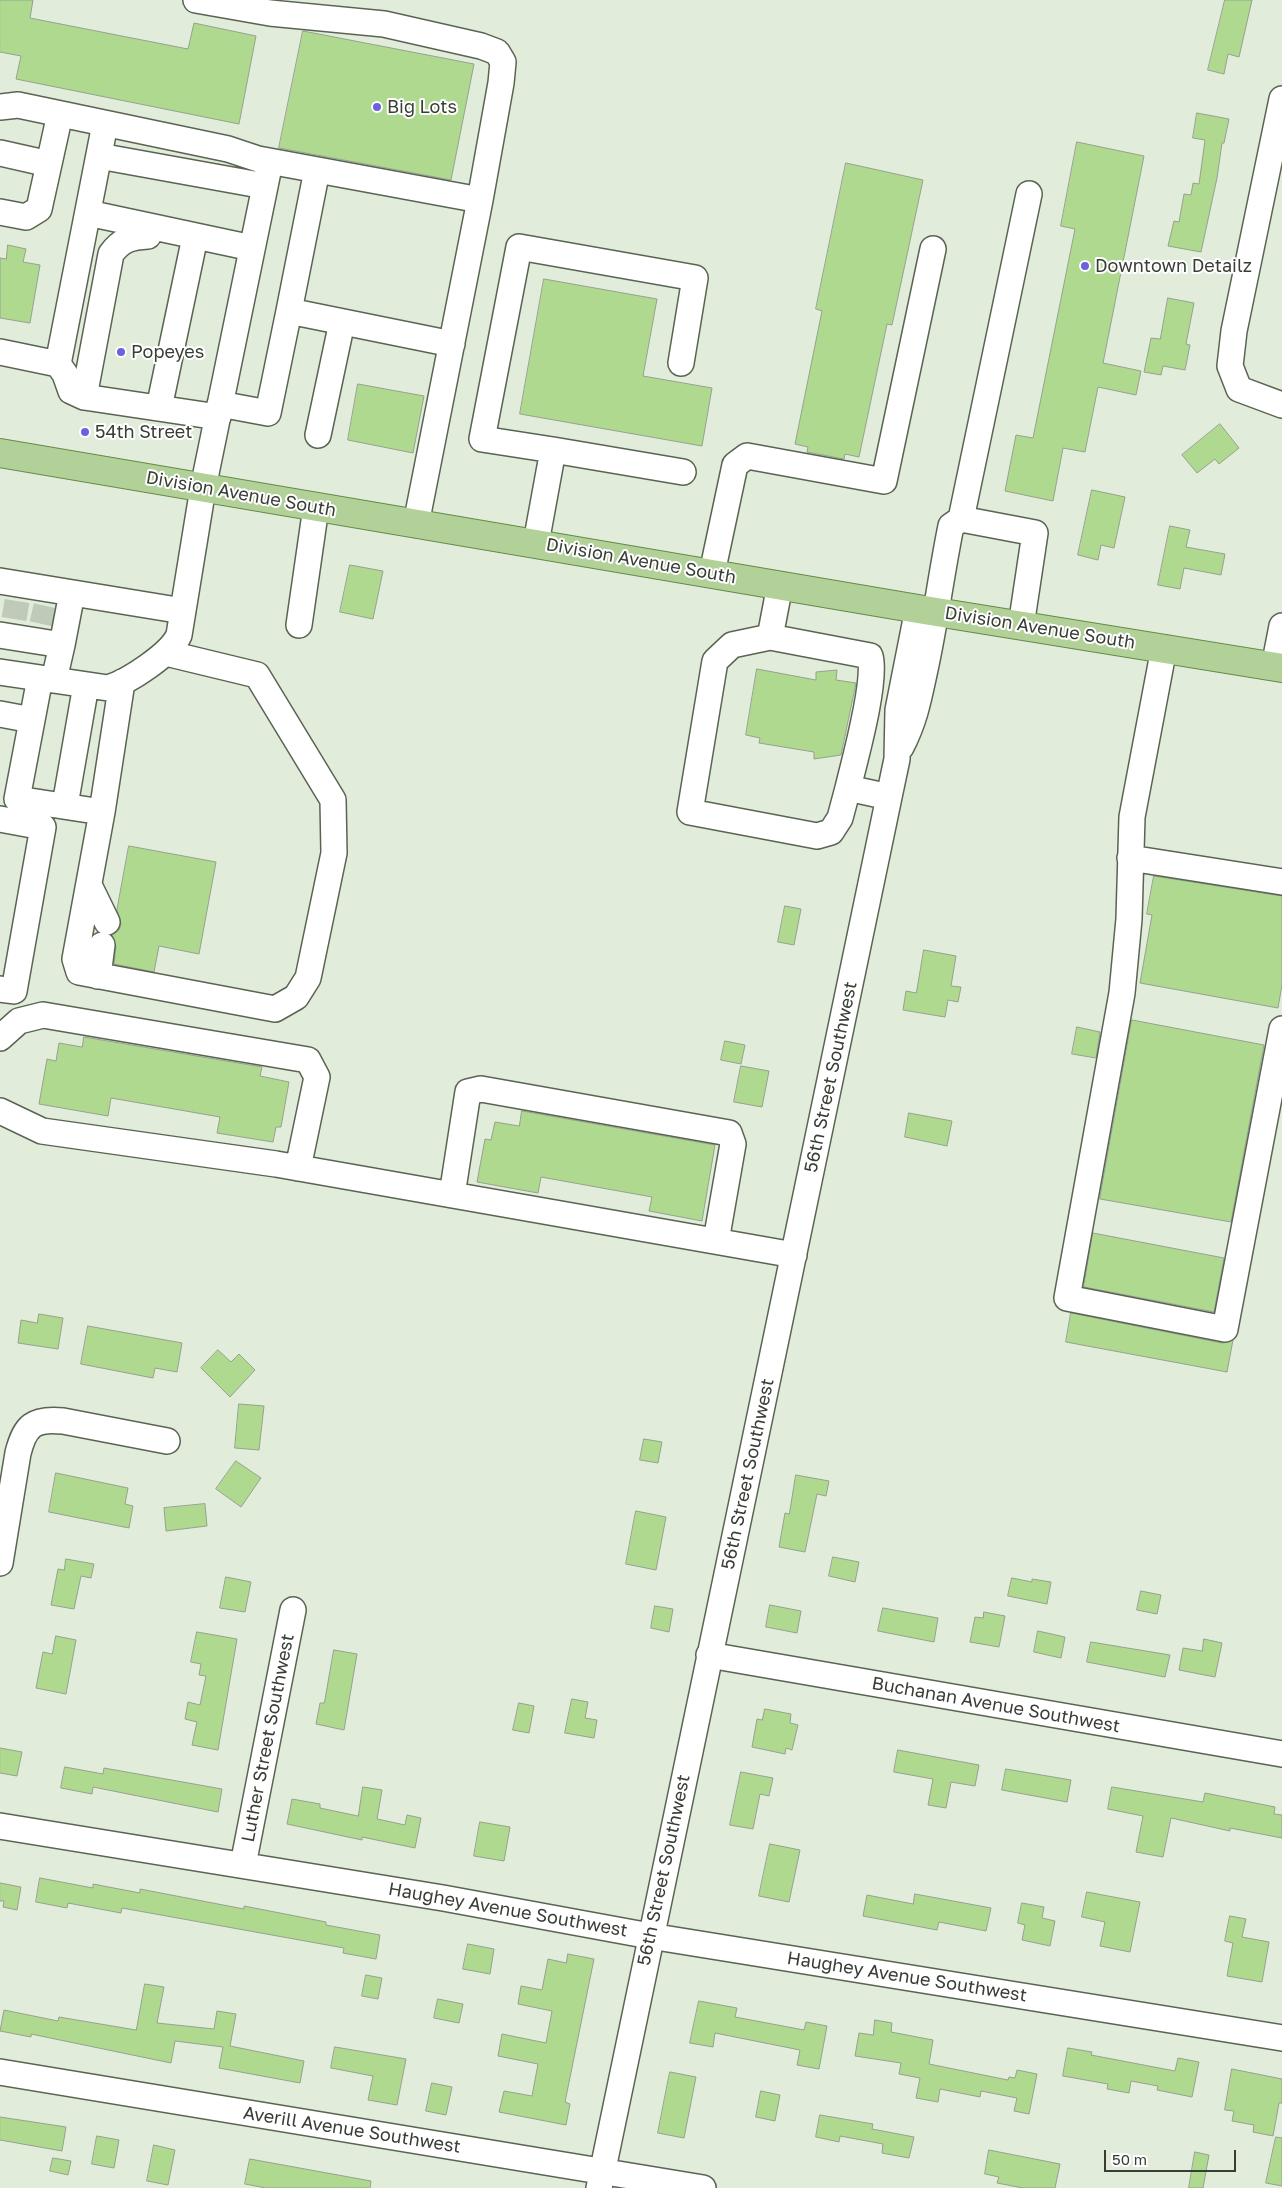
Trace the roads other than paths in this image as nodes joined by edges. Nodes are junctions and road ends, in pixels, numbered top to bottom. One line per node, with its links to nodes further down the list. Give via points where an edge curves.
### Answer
1 (196, 0): 13 (street, via 270,13 384,24 497,52 503,62 501,84)
2 (1282, 99): 27 (street, via 1234,331 1230,366 1239,389)
3 (0, 107): 4 (street, via 18,105)
4 (60, 114): 5 (street); 9 (street)
5 (105, 124): 7 (street); 8 (street, via 228,149)
6 (0, 153): 9 (street)
7 (99, 156): 11 (street); 15 (street)
8 (270, 162): 10 (street); 11 (street)
9 (50, 164): 14 (street, via 40,209 26,218)
10 (317, 170): 13 (street); 20 (street)
11 (265, 186): 18 (street)
12 (1029, 194): 36 (street)
13 (480, 200): 22 (street)
14 (0, 212)
15 (88, 213): 16 (street); 24 (street)
16 (150, 227): 17 (street); 26 (street, via 148,236 133,236 120,242 111,254)
17 (194, 237): 18 (street); 28 (street)
18 (252, 248): 29 (street)
19 (933, 249): 39 (street, via 884,482 747,456 735,466)
20 (289, 311): 21 (street); 29 (street, via 268,413)
21 (342, 322): 22 (street); 30 (street)
22 (452, 344): 37 (street)
23 (0, 352): 24 (street)
24 (58, 364): 26 (street, via 71,391)
25 (680, 364): 31 (street, via 695,278 519,247 482,439)
26 (84, 396): 28 (street)
27 (1282, 405)
28 (159, 408): 29 (street)
29 (219, 411): 34 (street)
30 (318, 435)
31 (553, 450): 33 (street); 38 (street)
32 (0, 453): 34 (main road, Division Avenue South)
33 (683, 472)
34 (203, 488): 35 (main road, Division Avenue South); 43 (street)
35 (316, 506): 37 (main road, Division Avenue South); 45 (street)
36 (961, 519): 42 (street, 56th Street Southwest, via 951,526 941,572); 46 (street, via 1035,533)
37 (416, 524): 38 (main road, Division Avenue South)
38 (536, 544): 39 (main road, Division Avenue South)
39 (712, 573): 40 (main road, Division Avenue South)
40 (780, 585): 42 (main road, Division Avenue South); 48 (street)
41 (10, 609): 44 (street); 44 (street)
42 (928, 610): 46 (main road, Division Avenue South); 59 (street, 56th Street Southwest, via 898,710 897,759)
43 (184, 611): 44 (street); 50 (street, via 180,635)
44 (52, 616): 53 (street)
45 (299, 625)
46 (1021, 626): 49 (main road, Division Avenue South)
47 (1282, 626): 51 (street)
48 (770, 637): 58 (street, via 870,656 872,673); 58 (street, via 732,645 715,661 690,812 817,836 831,832 840,818)
49 (1164, 648): 51 (main road, Division Avenue South); 64 (street, via 1132,817)
50 (166, 653): 54 (street); 67 (street, via 257,675 333,800 334,853 308,978 296,998 275,1009)
51 (1278, 667)
52 (0, 672): 53 (street)
53 (47, 679): 55 (street); 57 (street)
54 (122, 682): 55 (street, via 108,688); 62 (street)
55 (86, 685): 61 (street)
56 (0, 714): 57 (street)
57 (32, 720): 60 (street)
58 (848, 788): 59 (street)
59 (889, 797): 75 (street, 56th Street Southwest)
60 (9, 800): 61 (street)
61 (66, 805): 62 (street)
62 (102, 812): 66 (street)
63 (0, 819): 68 (street, via 43,827 14,991)
64 (1130, 858): 65 (street); 69 (street, via 1122,993 1067,1298 1225,1328)
65 (1282, 882)
66 (89, 885): 67 (street, via 105,934); 67 (street, via 75,959 79,972)
67 (98, 976)
68 (0, 988)
69 (1282, 1029)
70 (0, 1038): 72 (street, via 19,1021 43,1014 308,1060 317,1077)
71 (0, 1111): 72 (street, via 42,1131)
72 (298, 1168): 73 (street)
73 (452, 1195): 74 (street); 74 (street, via 468,1092 481,1089 729,1133 733,1144)
74 (716, 1241): 75 (street)
75 (794, 1255): 79 (street, 56th Street Southwest)
76 (167, 1441): 77 (street, via 63,1421 45,1420 33,1424 18,1453)
77 (0, 1563)
78 (293, 1610): 82 (street, Luther Street Southwest)
79 (709, 1655): 80 (street, Buchanan Avenue Southwest); 83 (street, 56th Street Southwest)
80 (1282, 1754)
81 (0, 1826): 82 (street, Haughey Avenue Southwest)
82 (243, 1866): 83 (street, Haughey Avenue Southwest)
83 (650, 1936): 84 (street, Haughey Avenue Southwest); 86 (street, 56th Street Southwest)
84 (1282, 2038)
85 (0, 2072): 86 (street, Averill Avenue Southwest)
86 (600, 2180): 87 (street, Averill Avenue Southwest)
87 (703, 2188)

